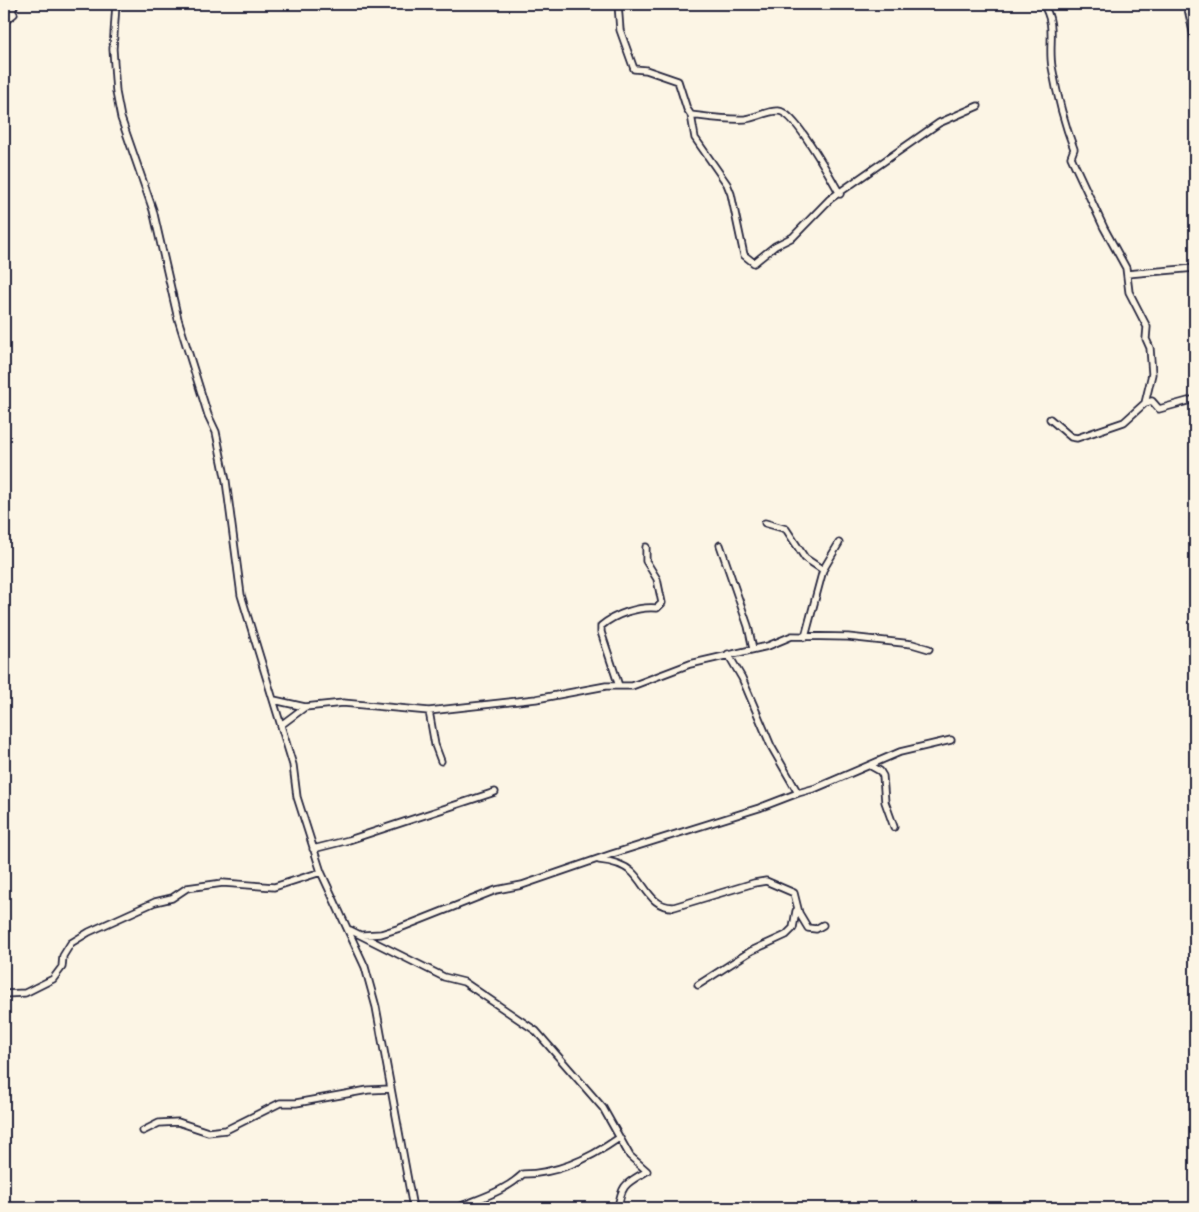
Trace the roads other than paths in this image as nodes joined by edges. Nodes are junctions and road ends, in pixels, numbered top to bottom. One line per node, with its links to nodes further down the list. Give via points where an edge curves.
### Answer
1 (15, 4): 6 (street, via 14,14)
2 (116, 4): 26 (street, via 113,49 121,118 153,210 178,319 216,432 241,595)
3 (618, 4): 9 (street, via 620,30 634,69 678,81)
4 (1043, 4): 12 (street, via 1052,23 1052,66 1065,125 1074,149 1071,157)
5 (1186, 4): 7 (street)
6 (4, 22)
7 (1195, 41)
8 (978, 106): 10 (street, via 939,123)
9 (691, 115): 10 (street, via 747,119 782,111 792,119 814,150); 10 (street, via 695,138 729,189 744,255 754,263 793,237 818,210)
10 (840, 194)
11 (1195, 268): 12 (street)
12 (1127, 274): 14 (street, via 1129,292 1147,326 1152,374)
13 (1195, 398): 14 (street, via 1159,409 1152,402)
14 (1145, 403): 15 (street, via 1124,422 1077,438 1071,437)
15 (1050, 419)
16 (765, 523): 20 (street, via 786,529 805,558)
17 (839, 543): 20 (street)
18 (720, 545): 22 (street)
19 (646, 547): 25 (street, via 646,561 657,579 662,603 657,608 647,606 624,614 601,626)
20 (823, 570): 21 (street)
21 (805, 636): 22 (street, via 792,636); 23 (street, via 848,637)
22 (753, 649): 24 (street)
23 (929, 649)
24 (728, 654): 25 (street, via 661,673 632,686); 34 (street, via 742,678 771,746)
25 (619, 686): 28 (street)
26 (274, 700): 27 (street); 29 (street)
27 (305, 707): 28 (street, via 343,703); 29 (street)
28 (430, 711): 31 (street)
29 (282, 725): 36 (street)
30 (951, 740): 32 (street, via 900,752)
31 (441, 761)
32 (871, 766): 34 (street); 35 (street, via 883,776 885,802)
33 (496, 792): 36 (street)
34 (798, 793): 37 (street)
35 (894, 827)
36 (312, 849): 38 (street)
37 (597, 860): 39 (street, via 610,861 632,872 650,897 665,908 743,885 766,882 790,889); 42 (street, via 522,885 496,890 400,928)
38 (321, 872): 41 (street); 44 (street, via 274,887 223,883 187,888 172,898 155,902 71,943 63,956 62,967 53,979 25,993)
39 (796, 904): 40 (street, via 808,928 816,929); 43 (street, via 793,928 786,935 751,951)
40 (823, 925)
41 (350, 930): 42 (street); 45 (street, via 365,966 376,1007)
42 (363, 935): 47 (street, via 444,977 464,982 536,1031 603,1108)
43 (698, 985)
44 (4, 994)
45 (391, 1090): 46 (street, via 368,1090 280,1103 226,1130 208,1132 178,1122 159,1123); 48 (street)
46 (142, 1132)
47 (619, 1138): 49 (street, via 604,1148 546,1173 523,1174 503,1189); 50 (street, via 630,1156 647,1171 626,1182)
48 (414, 1208)
49 (457, 1208)
50 (618, 1208)

